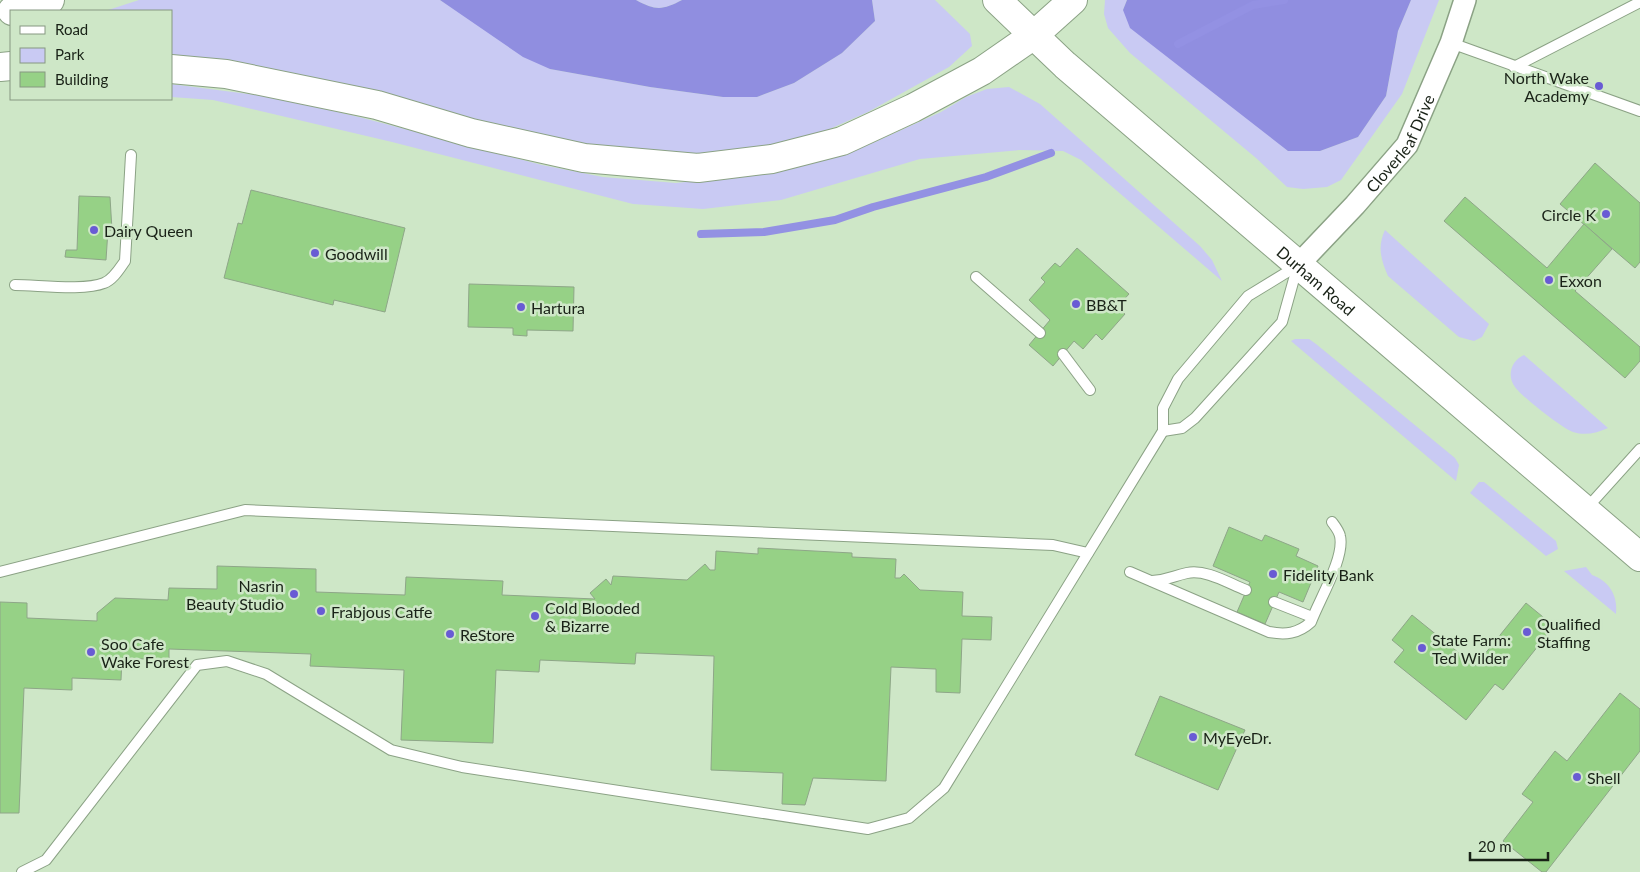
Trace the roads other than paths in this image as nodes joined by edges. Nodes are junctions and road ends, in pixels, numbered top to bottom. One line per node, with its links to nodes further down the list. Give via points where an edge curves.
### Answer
1 (50, 0): 6 (main road)
2 (997, 0): 7 (main road, Durham Road)
3 (1073, 0): 7 (main road)
4 (1466, 0): 8 (street, Cloverleaf Drive)
5 (1640, 2): 9 (lane)
6 (15, 10)
7 (1034, 36): 10 (main road, via 982,71 842,141 772,159 698,168 584,158 471,133 377,106 226,74); 13 (main road, Durham Road)
8 (1451, 43): 9 (lane); 13 (street, Cloverleaf Drive, via 1407,145)
9 (1514, 67): 11 (lane)
10 (172, 69)
11 (1640, 111)
12 (131, 155): 15 (lane, via 125,261 116,273 106,283 90,286)
13 (1298, 264): 19 (lane, via 1248,296 1178,379 1163,408); 19 (lane, via 1282,322 1195,418 1182,428); 21 (main road, Durham Road)
14 (976, 277): 16 (lane)
15 (16, 285)
16 (1040, 333)
17 (1063, 354): 18 (lane)
18 (1090, 390)
19 (1163, 431): 23 (lane)
20 (1640, 449): 21 (lane)
21 (1585, 509): 24 (main road, Durham Road)
22 (1332, 522): 30 (lane, via 1340,535 1340,548)
23 (1088, 553): 25 (lane, via 1043,544 245,510); 31 (lane, via 944,788 909,818 868,830 462,767 391,750 266,674 227,661 197,665 46,860)
24 (1640, 557)
25 (0, 572)
26 (1130, 572): 27 (lane)
27 (1149, 581): 28 (lane, via 1200,573); 30 (lane, via 1268,632 1293,633 1304,629)
28 (1246, 590)
29 (1274, 602): 30 (lane)
30 (1312, 617)
31 (22, 872)

